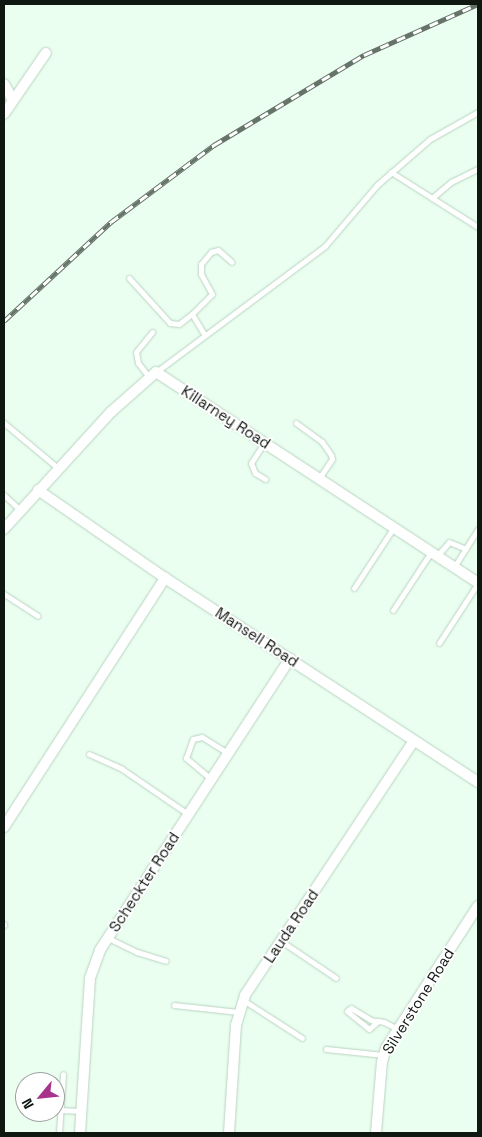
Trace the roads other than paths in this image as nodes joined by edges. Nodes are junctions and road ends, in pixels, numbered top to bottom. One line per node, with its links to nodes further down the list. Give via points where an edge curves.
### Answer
1 (46, 53): 3 (street)
2 (4, 84): 3 (street)
3 (13, 100): 5 (street)
4 (478, 112): 7 (lane, via 446,128)
5 (4, 114)
6 (478, 169): 8 (lane, via 451,182)
7 (391, 172): 8 (lane); 14 (lane, via 324,246)
8 (432, 198): 9 (lane)
9 (478, 227)
10 (232, 262): 12 (lane, via 218,250 203,259 200,270 212,294)
11 (128, 278): 12 (lane, via 170,323 179,324)
12 (192, 314): 14 (lane)
13 (152, 332): 15 (lane, via 136,352 138,362)
14 (204, 334): 15 (lane)
15 (153, 374): 18 (street, Killarney Road); 19 (street, via 111,412)
16 (4, 423): 19 (lane)
17 (296, 423): 20 (lane, via 322,442 331,455 332,460)
18 (264, 442): 20 (street, Killarney Road); 21 (lane, via 251,463 255,473)
19 (58, 468): 22 (street)
20 (320, 478): 25 (street, Killarney Road)
21 (265, 479)
22 (38, 490): 24 (street); 31 (street, Mansell Road)
23 (4, 495): 24 (lane)
24 (20, 510): 27 (street)
25 (394, 527): 29 (street, Killarney Road); 33 (lane)
26 (478, 528): 28 (lane)
27 (4, 529)
28 (466, 549): 29 (lane, via 449,542); 30 (lane)
29 (434, 554): 30 (street, Killarney Road); 35 (lane)
30 (454, 567): 32 (street, Killarney Road)
31 (165, 578): 38 (street, Mansell Road); 45 (street)
32 (478, 583): 37 (lane)
33 (354, 588)
34 (4, 594): 36 (lane)
35 (392, 610)
36 (38, 616)
37 (440, 643)
38 (290, 658): 39 (street, Mansell Road); 40 (street, Scheckter Road)
39 (414, 741): 43 (street, Mansell Road); 48 (street, Lauda Road)
40 (228, 753): 42 (street, Scheckter Road); 42 (lane, via 202,737 193,739 186,758)
41 (88, 754): 44 (lane, via 122,769)
42 (212, 779): 44 (street, Scheckter Road)
43 (478, 782)
44 (188, 815): 47 (street, Scheckter Road)
45 (4, 827)
46 (478, 906): 55 (street, Silverstone Road)
47 (108, 938): 49 (lane); 60 (street, Scheckter Road, via 90,978)
48 (281, 941): 50 (lane); 51 (street, Lauda Road)
49 (166, 961)
50 (336, 978)
51 (243, 1000): 53 (street, Lauda Road); 56 (lane)
52 (174, 1005): 53 (lane)
53 (239, 1012): 62 (street, Lauda Road)
54 (378, 1021): 54 (lane, via 351,1008 347,1011 369,1029); 55 (lane)
55 (398, 1030): 58 (street, Silverstone Road)
56 (302, 1038)
57 (326, 1049): 58 (lane)
58 (384, 1055): 63 (street, Silverstone Road)
59 (65, 1110): 60 (lane)
60 (82, 1111): 61 (street, Scheckter Road)
61 (80, 1133)
62 (230, 1133)
63 (376, 1133)

